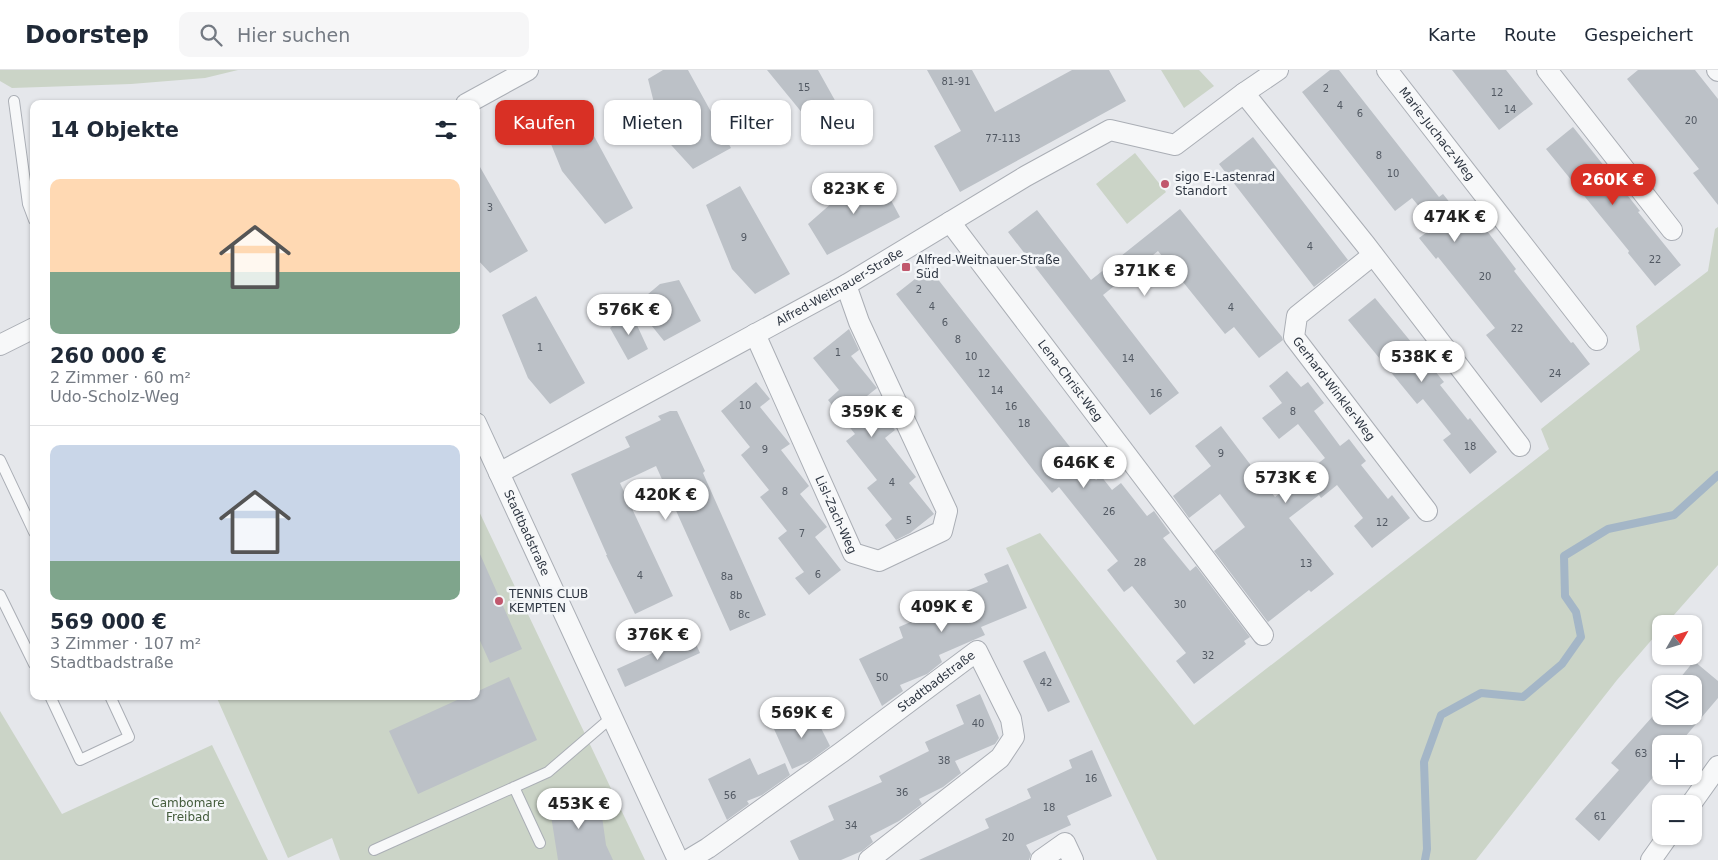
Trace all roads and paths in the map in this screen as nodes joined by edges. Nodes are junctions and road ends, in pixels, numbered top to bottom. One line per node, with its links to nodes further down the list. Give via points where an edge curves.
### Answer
1 (528, 70): 6 (street)
2 (1278, 70): 5 (street, Alfred-Weitnauer-Straße)
3 (1387, 70): 15 (street, Marie-Juchacz-Weg)
4 (1547, 70): 10 (street)
5 (1244, 93): 9 (street, Alfred-Weitnauer-Straße, via 1175,145 1110,130); 11 (street)
6 (473, 100)
7 (14, 101): 8 (lane)
8 (30, 209)
9 (950, 222): 12 (street, Alfred-Weitnauer-Straße); 24 (street, Lena-Christ-Weg)
10 (1672, 230)
11 (1373, 255): 18 (street); 21 (street, Gerhard-Winkler-Weg, via 1297,316 1294,337)
12 (846, 285): 14 (street, Alfred-Weitnauer-Straße); 14 (street, Lisl-Zach-Weg, via 859,322 947,511 942,531 879,561 853,553)
13 (30, 330): 16 (street)
14 (755, 334): 20 (street, Alfred-Weitnauer-Straße)
15 (1598, 340)
16 (0, 345)
17 (480, 433): 20 (street, Stadtbadstraße)
18 (1520, 446)
19 (0, 460): 22 (lane)
20 (499, 473): 28 (street, Stadtbadstraße)
21 (1427, 511)
22 (30, 524)
23 (0, 595): 25 (lane)
24 (1263, 635)
25 (30, 656)
26 (52, 700): 27 (lane, via 80,760 129,737)
27 (112, 700)
28 (612, 717): 30 (lane, via 548,772); 35 (street, Stadtbadstraße)
29 (1718, 766): 31 (street)
30 (514, 787): 32 (lane); 34 (lane)
31 (1697, 795)
32 (540, 843)
33 (1662, 845): 40 (street)
34 (374, 850)
35 (678, 860)
36 (688, 860): 37 (street, Stadtbadstraße, via 842,752 977,651 1010,719 1014,737 1000,758)
37 (869, 860)
38 (1042, 860): 39 (street, via 1065,842)
39 (1073, 860)
40 (1651, 860)

